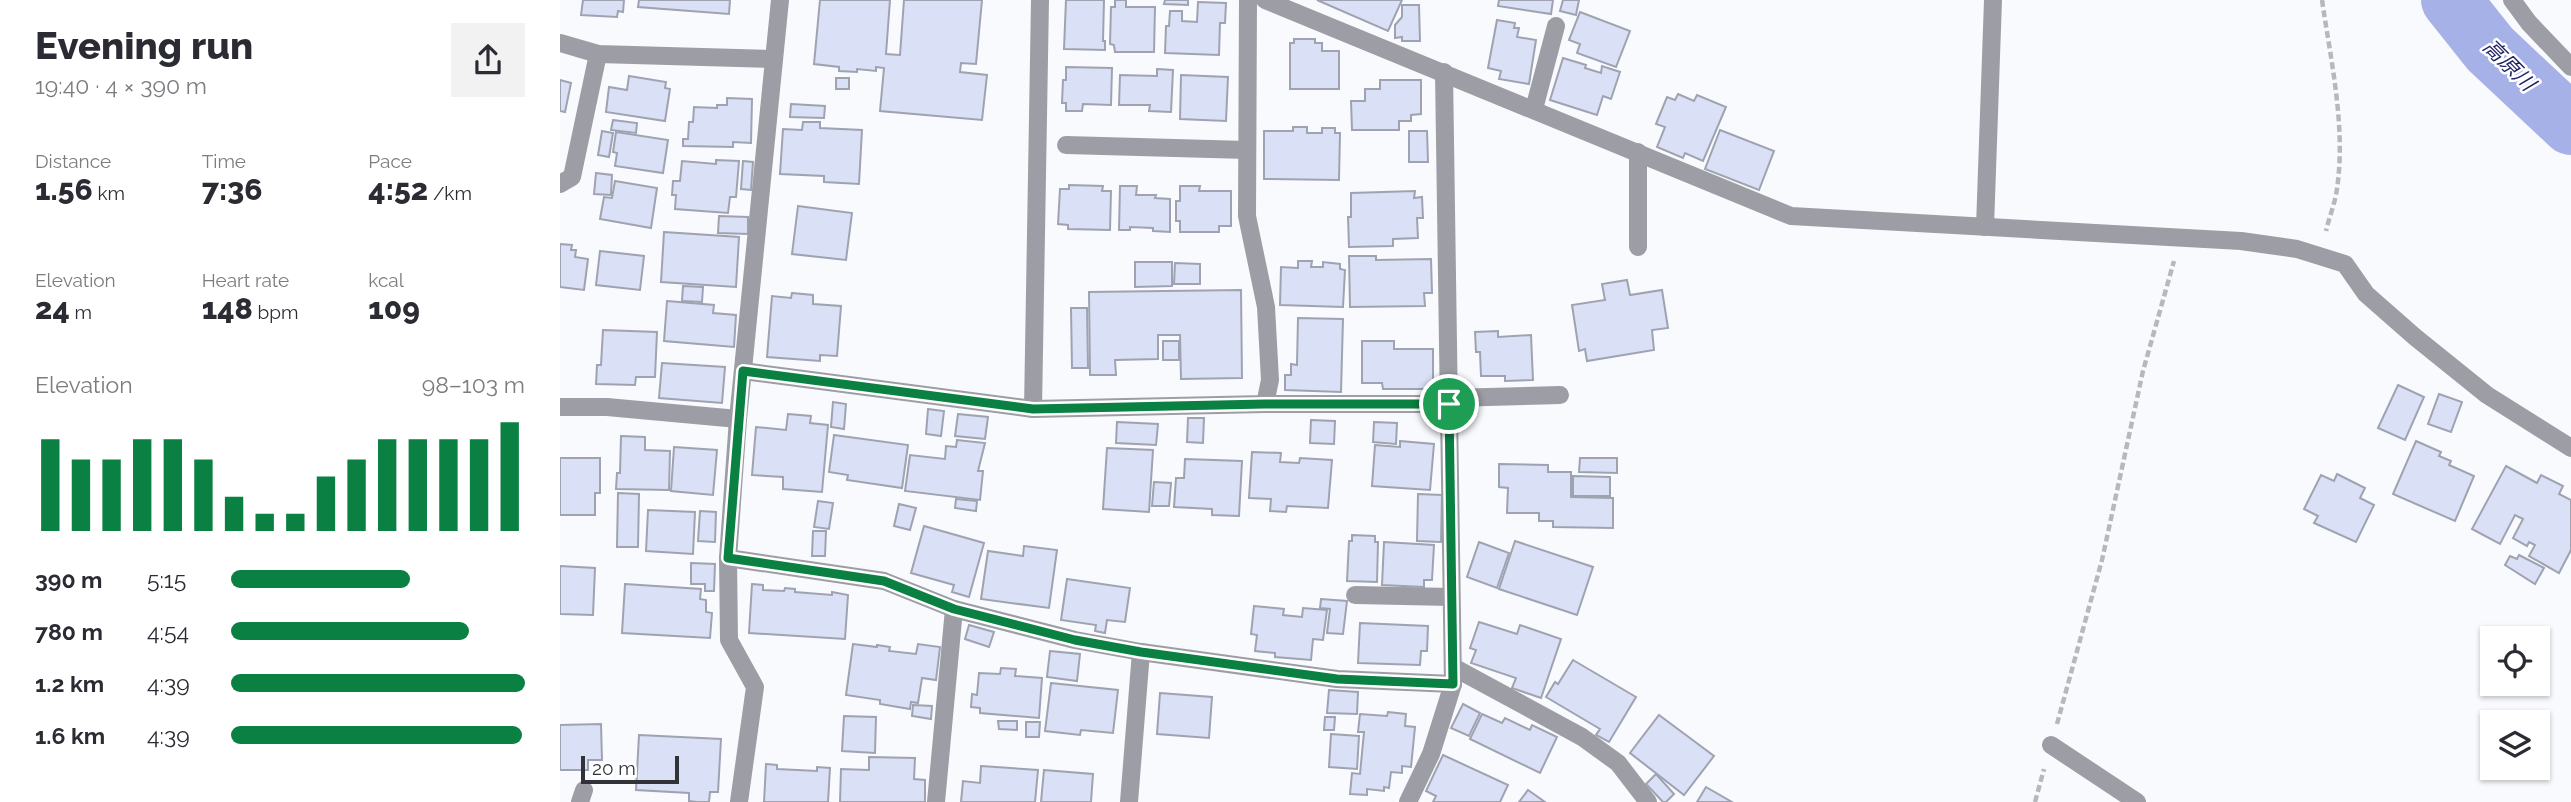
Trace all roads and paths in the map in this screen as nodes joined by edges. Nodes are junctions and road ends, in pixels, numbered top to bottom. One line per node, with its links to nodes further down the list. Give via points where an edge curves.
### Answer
1 (780, 0): 11 (street)
2 (1040, 0): 28 (street)
3 (1248, 0): 16 (street)
4 (1265, 0): 13 (street)
5 (1993, 0): 19 (street)
6 (2322, 0): 22 (path, via 2340,138 2337,190)
7 (2512, 0): 12 (street)
8 (1556, 26): 14 (street)
9 (560, 43): 10 (street)
10 (598, 54): 11 (street); 18 (street, via 572,177)
11 (774, 59): 23 (street)
12 (2571, 67)
13 (1444, 72): 14 (street); 25 (street)
14 (1534, 109): 17 (street)
15 (1066, 145): 16 (street)
16 (1247, 150): 26 (street, via 1247,216 1266,307 1270,380)
17 (1638, 152): 19 (street, via 1791,216); 21 (street)
18 (560, 184)
19 (1985, 228): 20 (street)
20 (2179, 239): 22 (street, via 2241,241); 37 (path, via 2143,371 2102,561)
21 (1638, 247)
22 (2319, 256): 30 (street, via 2345,264 2367,294 2425,346 2487,395)
23 (743, 371): 28 (street); 29 (street)
24 (1560, 395): 25 (street)
25 (1449, 401): 26 (street); 33 (street)
26 (1265, 404): 28 (street)
27 (560, 407): 29 (street)
28 (1033, 409)
29 (738, 419): 31 (street)
30 (2571, 448)
31 (728, 558): 34 (street, via 884,581); 38 (street, via 729,639 755,687)
32 (1356, 595): 33 (street)
33 (1451, 597): 36 (street)
34 (954, 609): 35 (street); 39 (street)
35 (1141, 652): 36 (street, via 1337,679); 40 (street)
36 (1453, 676): 41 (street, via 1430,754); 42 (street, via 1582,737 1618,763)
37 (2051, 745): 43 (path); 44 (street)
38 (739, 802)
39 (936, 802)
40 (1129, 802)
41 (1408, 802)
42 (1648, 802)
43 (2035, 802)
44 (2137, 802)

